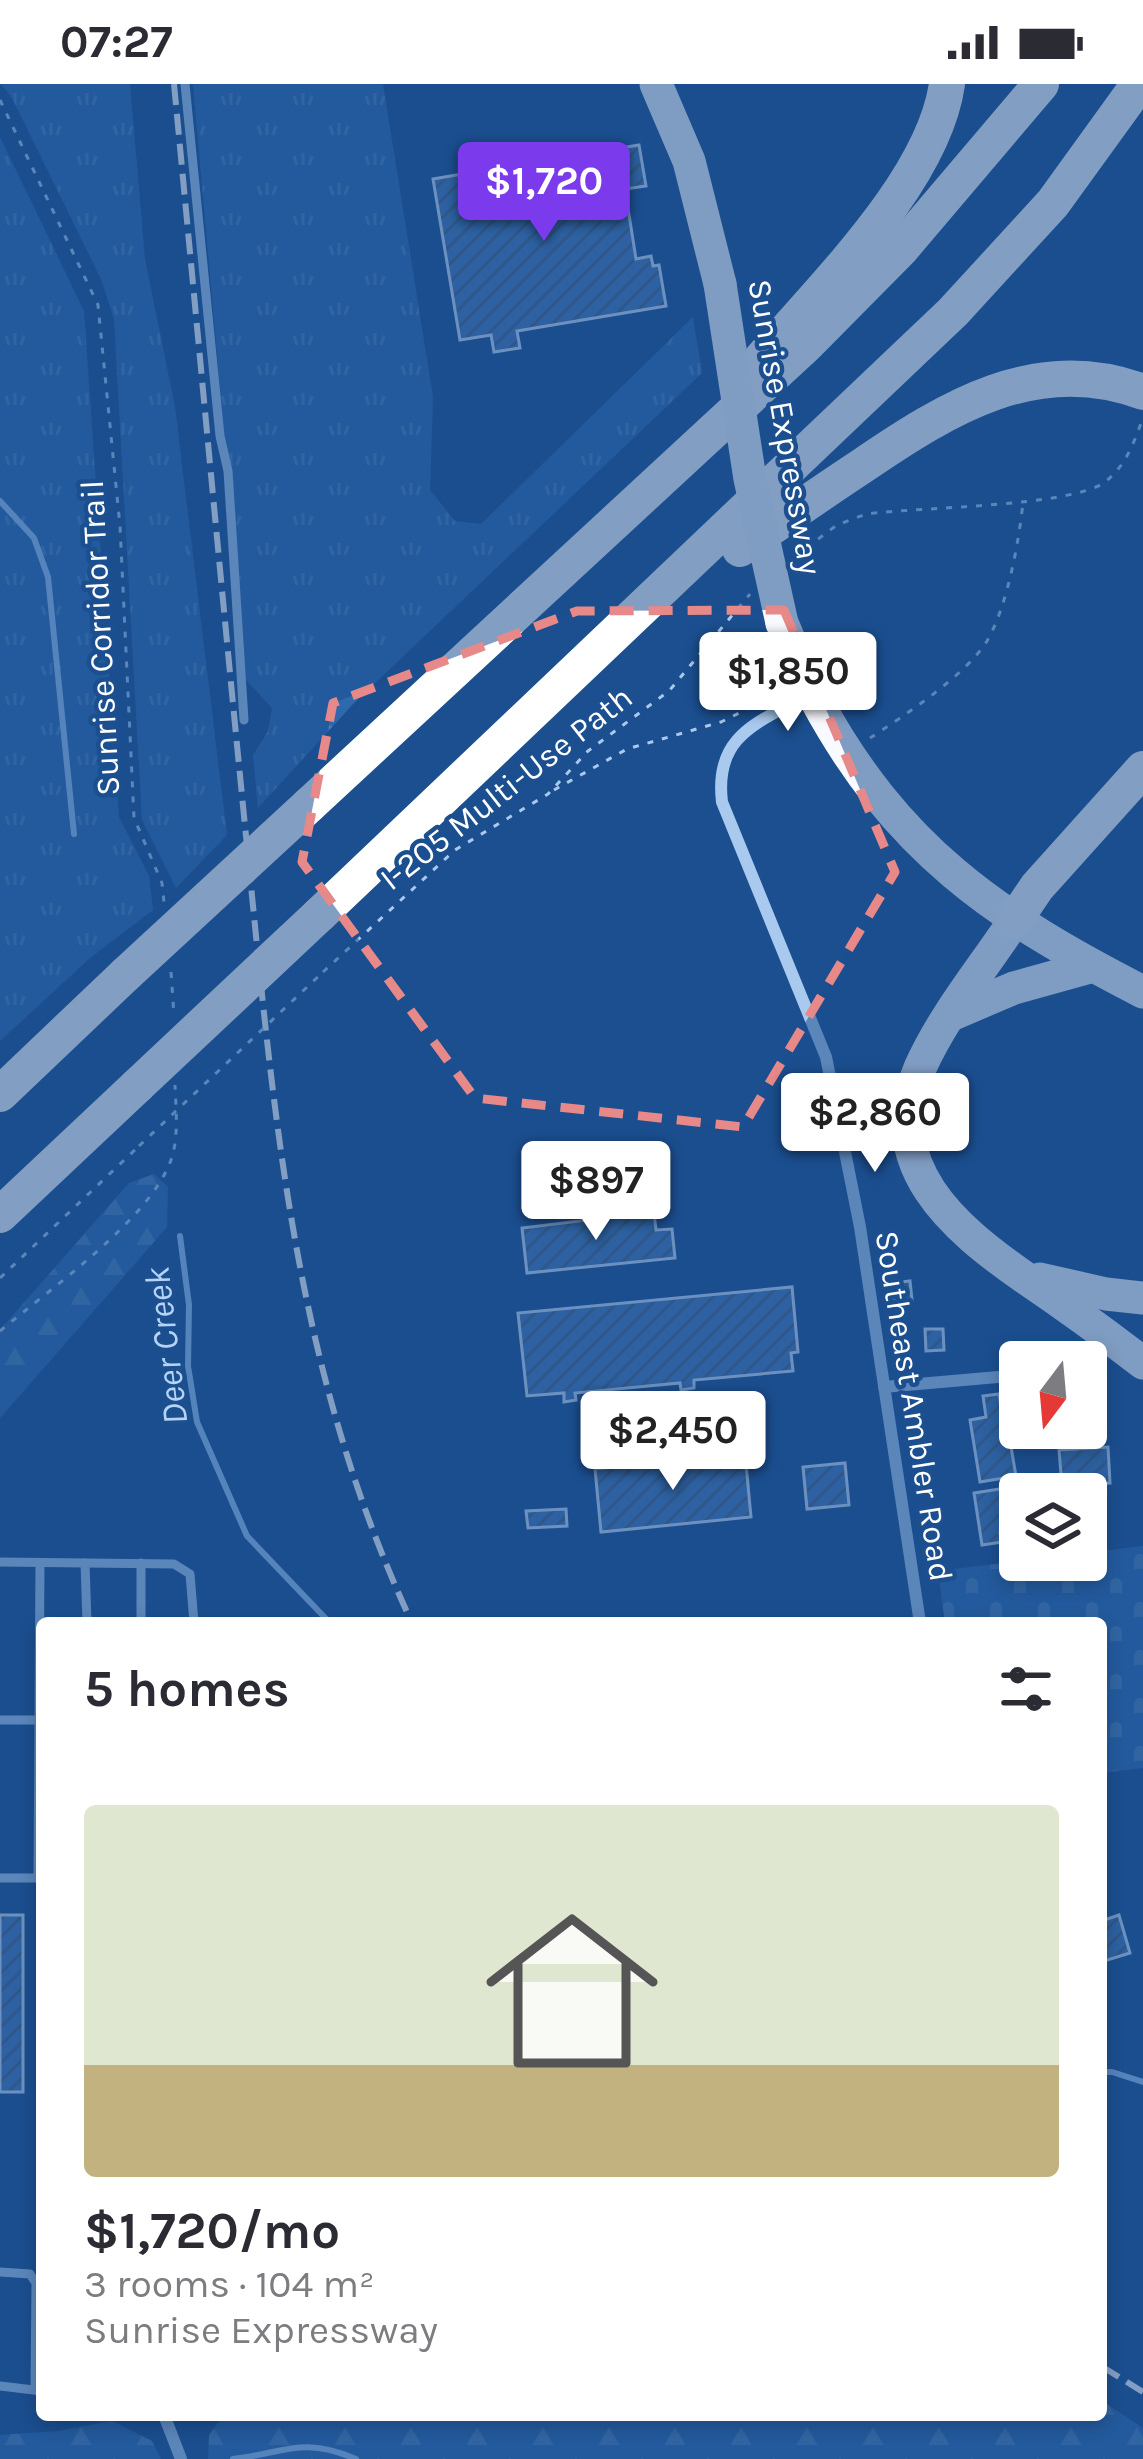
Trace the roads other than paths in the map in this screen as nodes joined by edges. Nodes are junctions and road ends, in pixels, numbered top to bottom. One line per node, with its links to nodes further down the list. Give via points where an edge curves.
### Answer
1 (185, 84): 10 (lane, via 227,471)
2 (656, 84): 9 (highway, Sunrise Expressway, bridge, via 689,161 720,284 782,622)
3 (947, 84): 7 (highway, via 935,127 889,208)
4 (1041, 84): 7 (highway, via 888,263)
5 (1139, 84): 8 (highway, via 1053,203 953,312)
6 (1143, 392): 8 (highway, via 1050,379 958,405)
7 (651, 489): 16 (highway, bridge)
8 (626, 626): 17 (highway, bridge)
9 (812, 692): 12 (highway, Sunrise Expressway, via 847,752 925,847); 22 (street, Southeast Ambler Road, via 738,736 721,768 722,802 826,1057)
10 (244, 719)
11 (1143, 769): 12 (highway)
12 (1014, 921): 13 (highway, Sunrise Expressway); 15 (highway)
13 (1093, 966): 14 (highway, Sunrise Expressway); 15 (highway)
14 (1143, 992)
15 (953, 1014): 18 (highway, via 914,1088 916,1163 955,1224)
16 (0, 1094)
17 (0, 1215)
18 (1021, 1274): 19 (highway); 20 (highway)
19 (1143, 1298)
20 (1143, 1363)
21 (999, 1377): 22 (street)
22 (884, 1388): 31 (street, Southeast Ambler Road)
23 (0, 1562): 24 (lane)
24 (40, 1563): 25 (lane); 27 (lane)
25 (85, 1563): 26 (lane); 28 (lane)
26 (141, 1564): 29 (lane); 30 (lane, via 174,1564 190,1574)
27 (40, 1617)
28 (87, 1617)
29 (141, 1617)
30 (194, 1617)
31 (919, 1617)
32 (0, 1720): 33 (lane)
33 (36, 1720)
34 (0, 1878): 35 (lane)
35 (36, 1879)
36 (0, 2272): 37 (lane, via 30,2274)
37 (36, 2283)
38 (0, 2386): 39 (lane)
39 (36, 2391)
40 (166, 2421): 41 (street)
41 (181, 2459)

